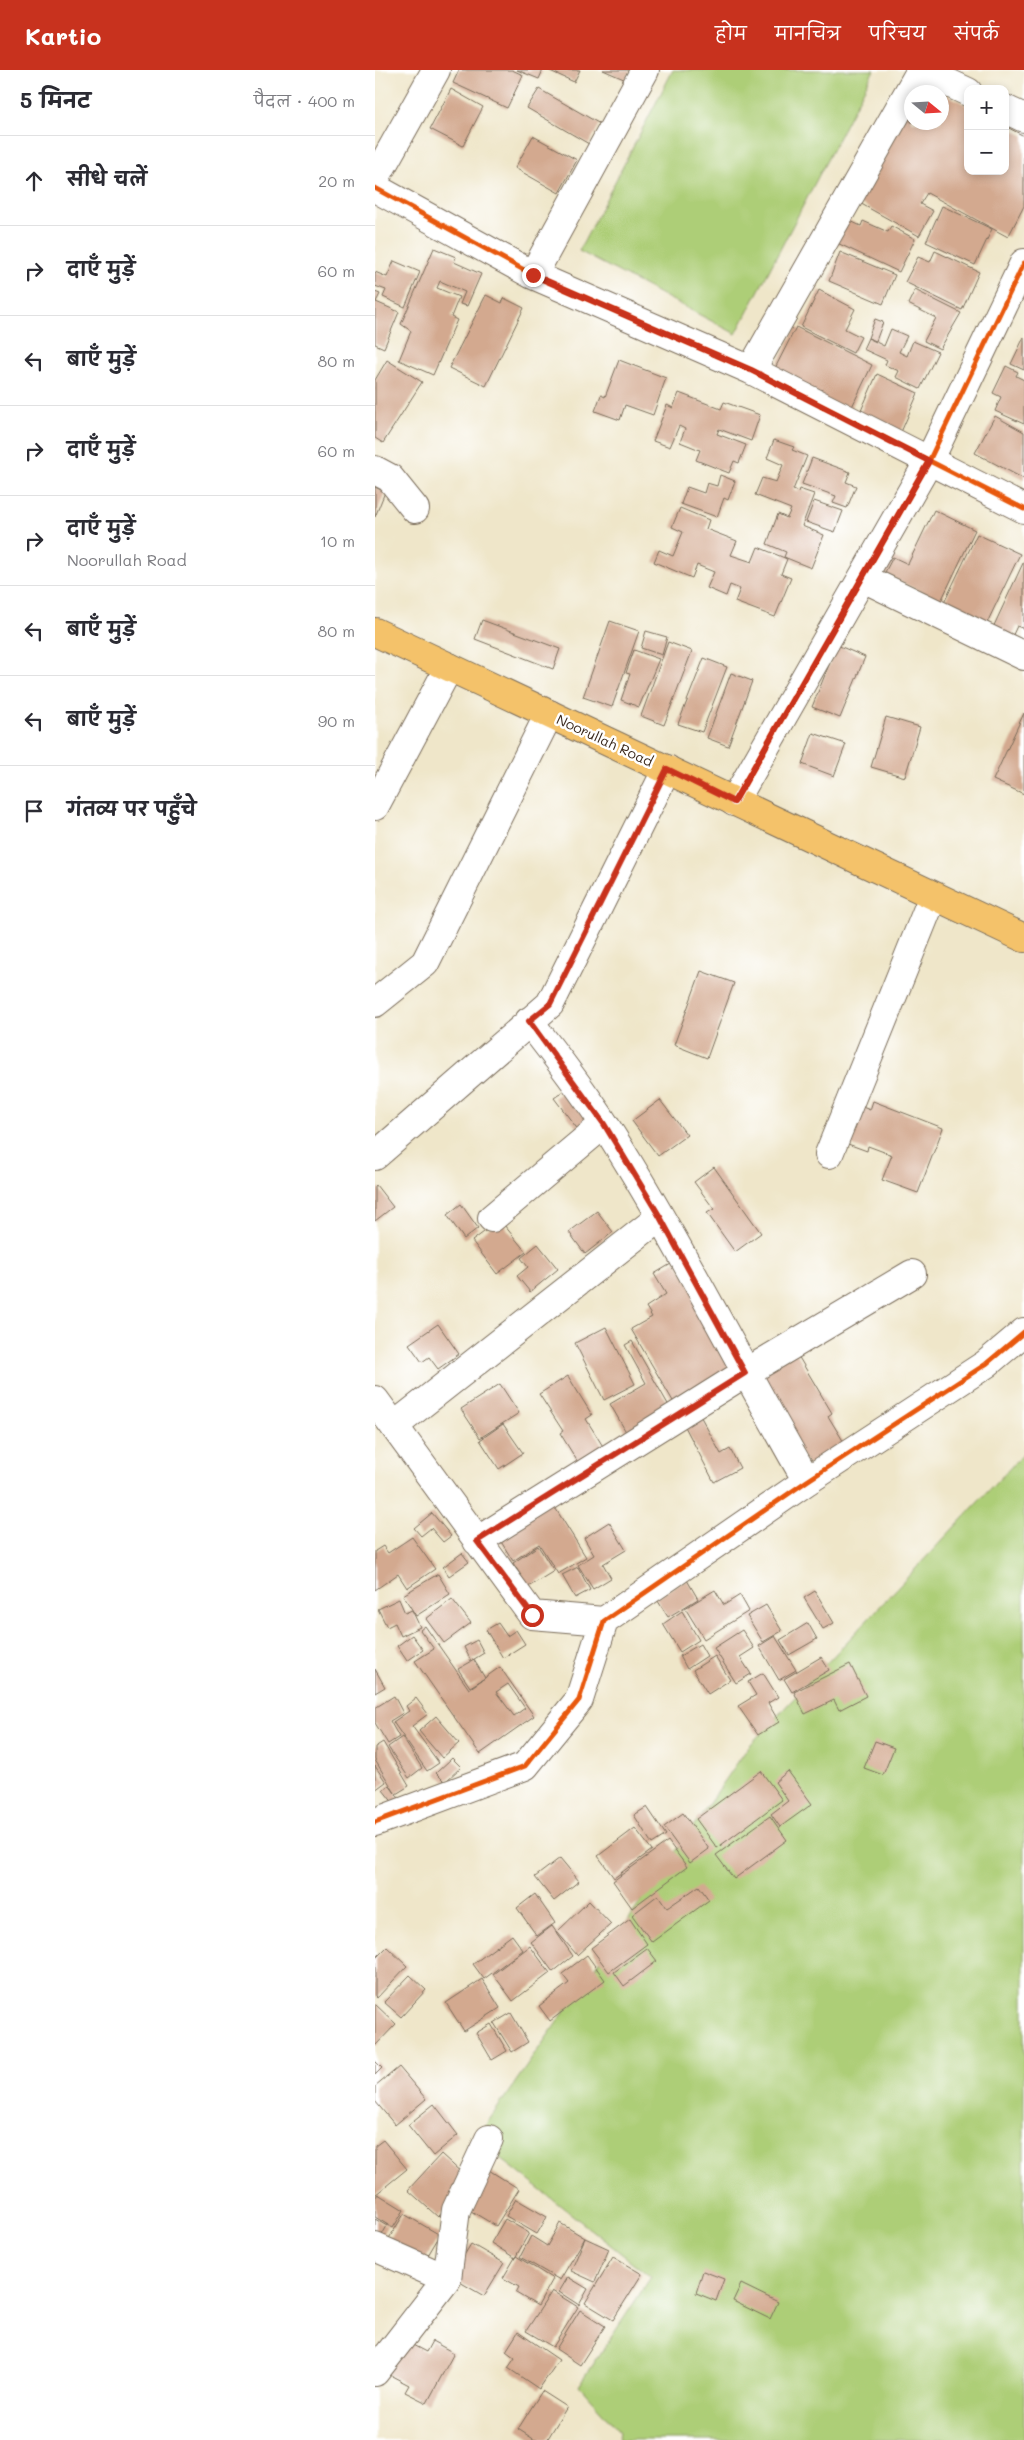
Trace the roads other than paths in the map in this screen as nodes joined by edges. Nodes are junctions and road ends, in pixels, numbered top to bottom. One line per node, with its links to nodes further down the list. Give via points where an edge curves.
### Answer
1 (436, 70): 7 (street)
2 (645, 70): 10 (street)
3 (921, 70): 4 (street); 11 (street)
4 (964, 90)
5 (1009, 112): 6 (street)
6 (1024, 118)
7 (375, 179)
8 (375, 188): 10 (street)
9 (1024, 263): 12 (street)
10 (533, 275): 11 (street)
11 (751, 370): 12 (street)
12 (929, 461): 15 (street); 16 (street)
13 (375, 470): 14 (street, via 390,478)
14 (415, 509)
15 (1024, 509)
16 (863, 578): 18 (street); 22 (street)
17 (375, 632): 19 (main road, Noorullah Road)
18 (1024, 656)
19 (449, 666): 20 (main road, Noorullah Road); 23 (street)
20 (549, 714): 21 (main road, Noorullah Road); 26 (street, via 425,963)
21 (667, 769): 22 (main road, Noorullah Road); 27 (street, via 550,1004)
22 (734, 802): 24 (main road, Noorullah Road)
23 (375, 806)
24 (933, 896): 25 (main road, Noorullah Road); 29 (street)
25 (1024, 938)
26 (375, 1003)
27 (529, 1021): 28 (street); 30 (street)
28 (604, 1124): 31 (street); 32 (street)
29 (829, 1154)
30 (375, 1156)
31 (660, 1217): 35 (street); 37 (street)
32 (492, 1218)
33 (912, 1274): 35 (street)
34 (1024, 1332): 38 (street, via 986,1364)
35 (745, 1373): 38 (street); 39 (street)
36 (375, 1400): 37 (street)
37 (394, 1426): 39 (street)
38 (807, 1481): 40 (street)
39 (477, 1541): 40 (street, via 532,1615)
40 (604, 1621): 41 (street, via 579,1700 525,1766)
41 (375, 1822)
42 (489, 2139): 44 (street, via 456,2210)
43 (375, 2247): 44 (street)
44 (447, 2279): 45 (street)
45 (375, 2372)

